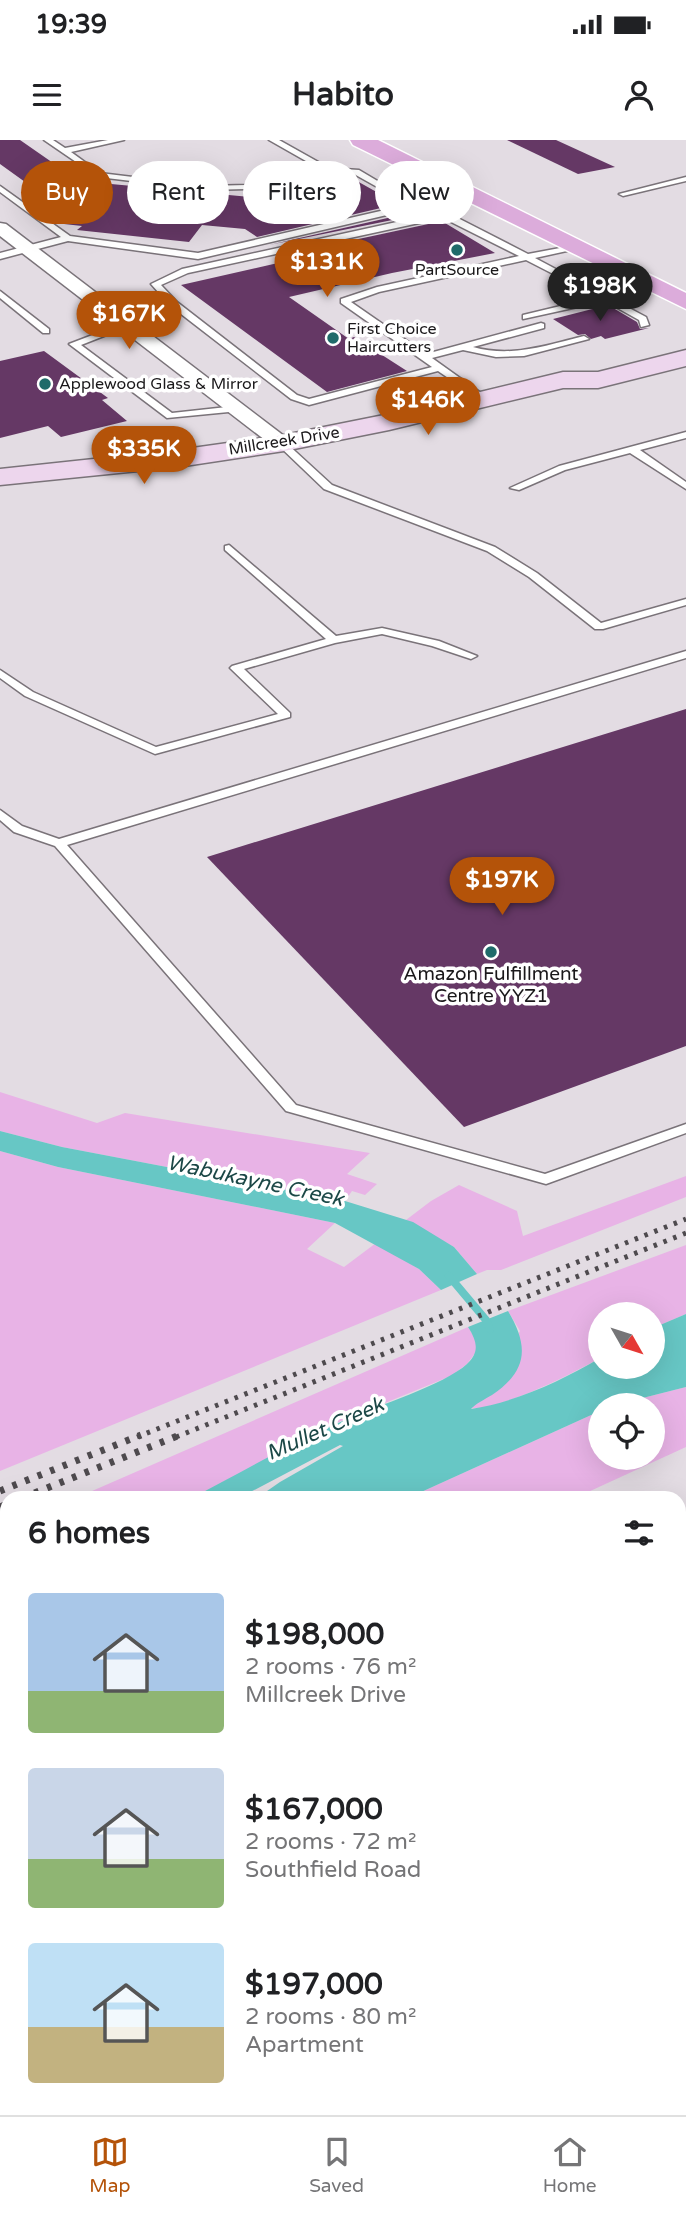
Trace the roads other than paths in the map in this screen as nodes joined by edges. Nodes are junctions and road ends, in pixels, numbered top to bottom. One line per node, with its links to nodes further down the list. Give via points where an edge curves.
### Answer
1 (48, 140): 6 (lane)
2 (120, 140): 6 (lane)
3 (273, 140): 8 (lane)
4 (362, 140): 18 (main road)
5 (409, 140): 7 (main road)
6 (64, 151): 11 (lane, via 98,175 207,188)
7 (450, 160)
8 (311, 161)
9 (361, 175): 14 (lane, via 409,202 401,209)
10 (686, 179): 13 (lane)
11 (243, 187)
12 (0, 188): 17 (lane)
13 (623, 194)
14 (361, 218)
15 (336, 224): 17 (lane, via 198,256)
16 (0, 228): 19 (street)
17 (68, 238): 19 (lane)
18 (573, 247): 21 (lane); 24 (main road)
19 (28, 249): 20 (lane); 27 (street)
20 (0, 256)
21 (528, 257): 23 (lane); 25 (lane, via 449,218 433,217 185,271 155,284); 34 (lane, via 344,301)
22 (0, 294): 30 (lane)
23 (606, 298): 26 (lane); 28 (lane, via 643,319)
24 (686, 302)
25 (174, 304): 27 (lane); 36 (lane, via 294,397 309,402)
26 (527, 317)
27 (121, 321): 39 (street); 39 (lane, via 75,344 170,416)
28 (644, 325)
29 (541, 326): 33 (lane)
30 (46, 331)
31 (584, 339): 33 (lane, via 519,356 482,354)
32 (686, 340): 37 (street, Millcreek Drive, via 578,366)
33 (463, 347): 34 (lane)
34 (426, 357): 36 (lane)
35 (686, 358): 37 (street, Millcreek Drive, via 598,380)
36 (440, 368): 38 (lane)
37 (563, 380): 38 (street, Millcreek Drive)
38 (485, 400): 41 (street, Millcreek Drive)
39 (236, 409): 41 (street)
40 (686, 435): 42 (lane)
41 (281, 443): 43 (street, Millcreek Drive); 47 (lane, via 328,487 491,549 533,575 599,627)
42 (631, 449): 44 (lane); 45 (lane, via 562,468)
43 (0, 477)
44 (686, 486)
45 (515, 488)
46 (229, 548): 48 (lane)
47 (686, 602)
48 (334, 640): 50 (lane, via 382,631); 51 (lane, via 236,668 286,715 155,751 29,694)
49 (686, 654): 53 (lane)
50 (471, 656)
51 (0, 673)
52 (0, 814): 53 (lane, via 18,830)
53 (59, 842): 54 (lane, via 292,1108 546,1179)
54 (686, 1128)

